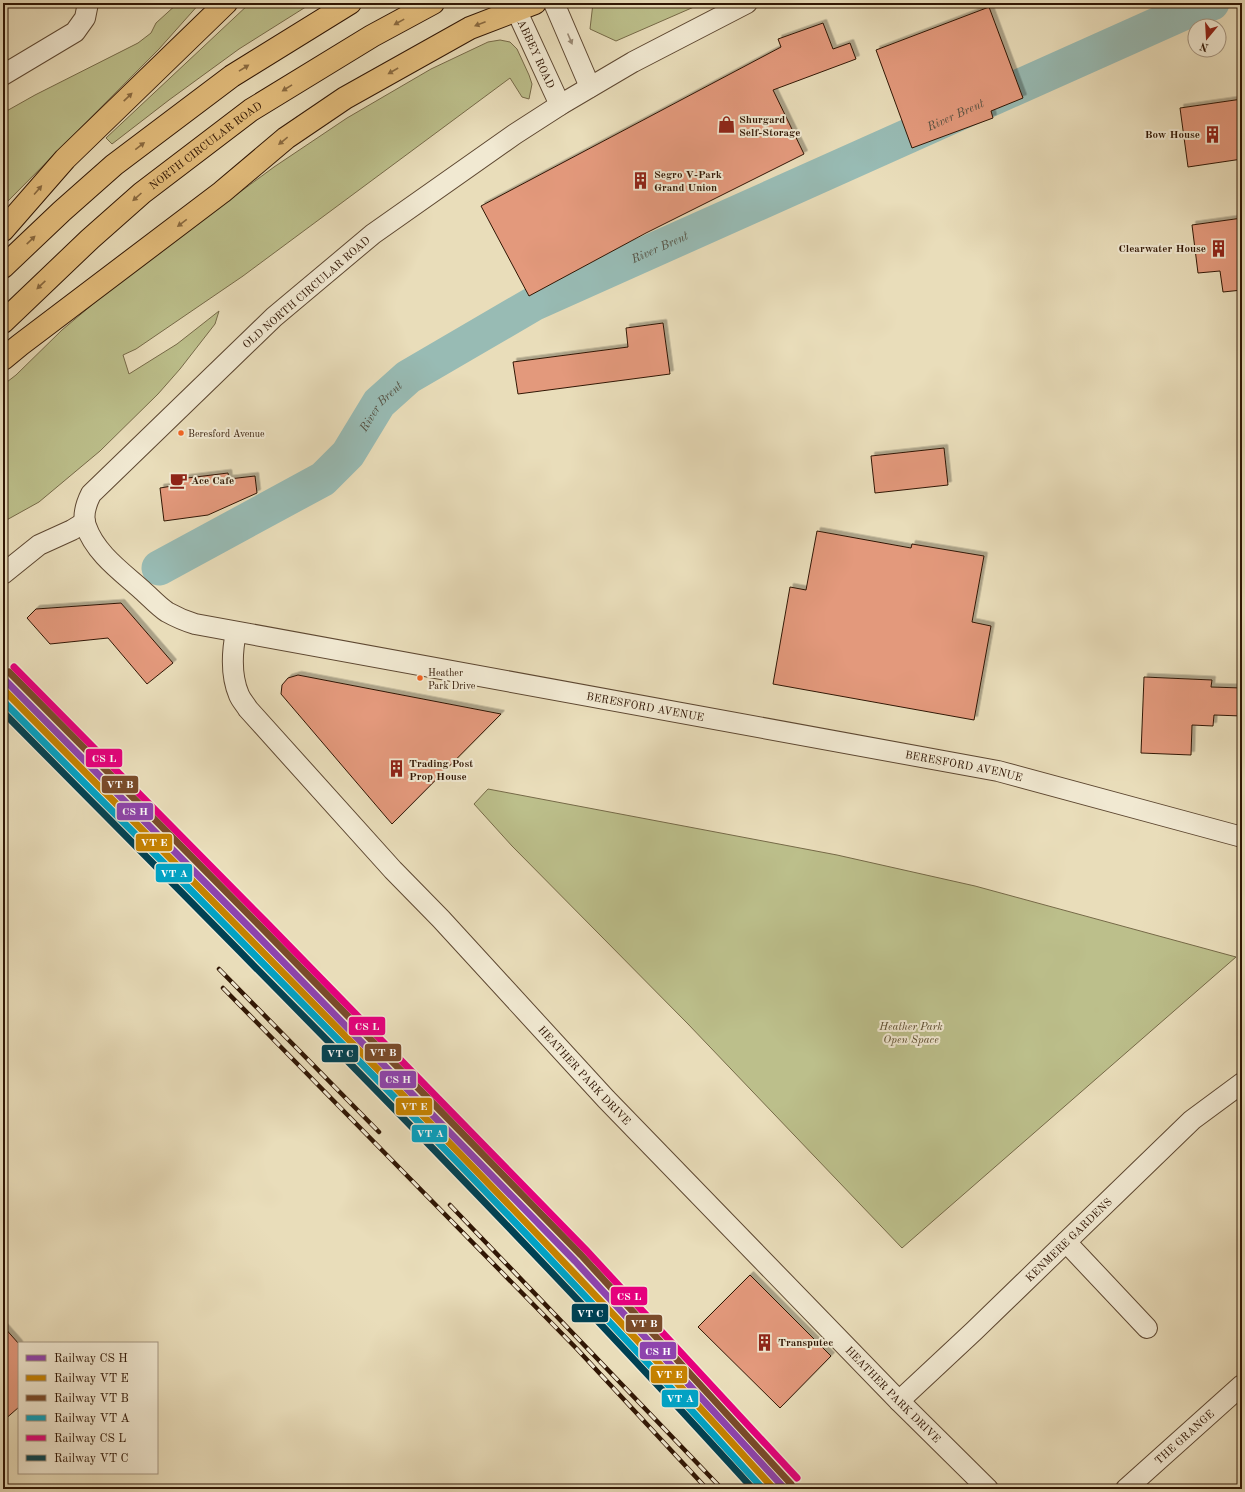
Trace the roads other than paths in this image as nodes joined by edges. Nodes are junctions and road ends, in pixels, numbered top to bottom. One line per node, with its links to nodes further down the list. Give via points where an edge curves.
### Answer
1 (88, 3): 8 (street, via 85,18 75,32)
2 (226, 3): 11 (highway, one-way to 2, via 65,159)
3 (350, 3): 12 (highway, one-way to 3, via 114,165 232,76)
4 (433, 3): 13 (highway, NORTH CIRCULAR ROAD, one-way to 13, via 310,73 232,124 142,193)
5 (554, 3): 9 (street, one-way to 9)
6 (747, 3): 9 (street, OLD NORTH CIRCULAR ROAD)
7 (522, 5): 10 (street, ABBEY ROAD); 14 (highway, one-way to 14, via 470,28 345,98 286,138 222,192)
8 (3, 75)
9 (590, 87): 10 (street, OLD NORTH CIRCULAR ROAD)
10 (560, 105): 15 (street, OLD NORTH CIRCULAR ROAD, via 373,234 274,316 91,494 85,505)
11 (3, 230)
12 (3, 267)
13 (3, 322)
14 (3, 360)
15 (85, 522): 16 (street, via 39,545); 17 (street, BERESFORD AVENUE, via 93,541 103,554 166,611 195,624)
16 (3, 574)
17 (236, 632): 18 (street, BERESFORD AVENUE, via 998,771); 23 (street, HEATHER PARK DRIVE, via 234,678 239,695 248,708 393,870 606,1099)
18 (1242, 837)
19 (1242, 1083): 20 (street, KENMERE GARDENS, via 1192,1120)
20 (1066, 1242): 21 (street); 23 (street, KENMERE GARDENS)
21 (1147, 1328)
22 (1242, 1385): 25 (street, THE GRANGE)
23 (899, 1401): 24 (street, HEATHER PARK DRIVE)
24 (988, 1489)
25 (1126, 1489)

